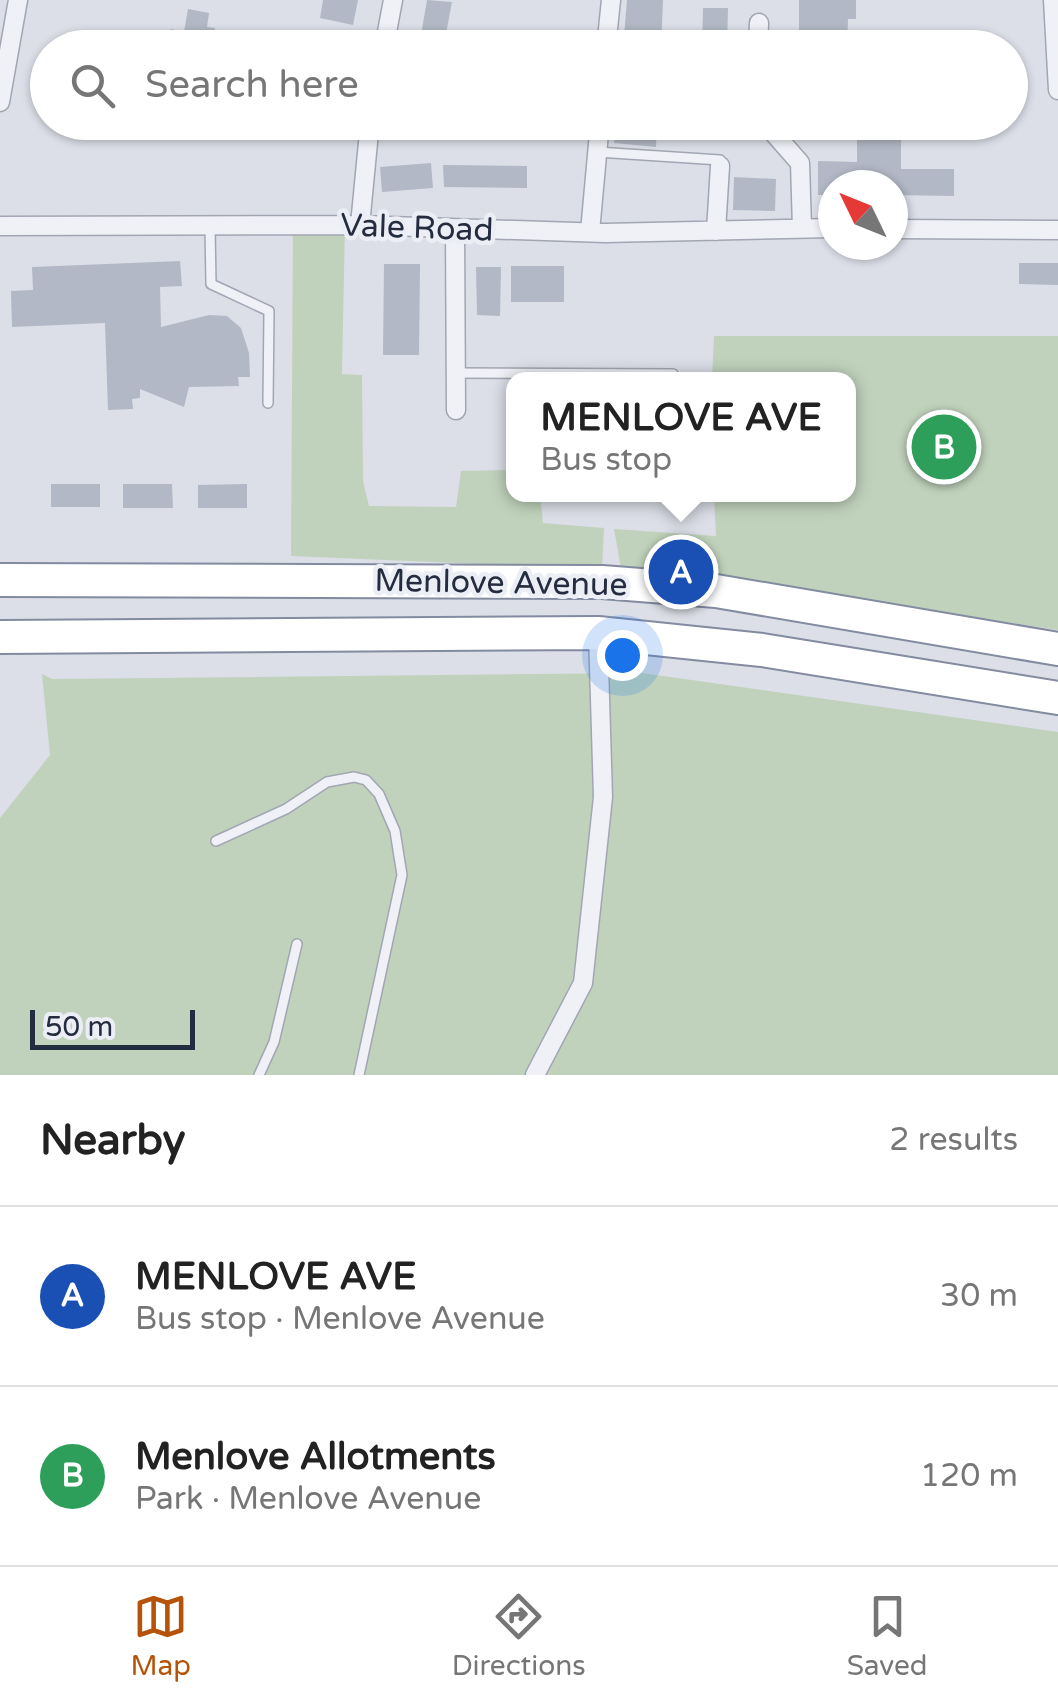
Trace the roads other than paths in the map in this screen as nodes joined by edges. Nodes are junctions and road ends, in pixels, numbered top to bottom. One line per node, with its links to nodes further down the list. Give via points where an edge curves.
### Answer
1 (18, 0): 10 (street)
2 (393, 0): 6 (street)
3 (610, 0): 7 (street)
4 (1053, 0): 9 (street)
5 (758, 23): 8 (street)
6 (387, 30)
7 (608, 30)
8 (758, 30)
9 (1058, 90)
10 (0, 102)
11 (368, 140): 16 (street)
12 (598, 140): 14 (street)
13 (779, 140): 19 (street, via 800,164)
14 (597, 152): 15 (lane, via 720,160); 25 (street)
15 (720, 166): 24 (street)
16 (360, 225): 18 (street, Vale Road); 22 (street, Vale Road)
17 (0, 226): 18 (street, Vale Road)
18 (210, 227): 28 (lane, via 212,284 268,311)
19 (802, 228): 20 (street, Vale Road); 24 (street, Vale Road)
20 (818, 228)
21 (908, 228): 23 (street)
22 (455, 230): 25 (street, Vale Road); 26 (street)
23 (1058, 230)
24 (716, 231): 25 (street, Vale Road)
25 (590, 232)
26 (455, 374): 27 (lane); 29 (street)
27 (506, 374)
28 (268, 404)
29 (456, 410)
30 (0, 580): 31 (highway, Menlove Avenue)
31 (602, 582): 32 (highway); 34 (highway, Menlove Avenue, via 716,591)
32 (598, 633): 33 (highway, Menlove Avenue); 35 (highway, Menlove Avenue, via 762,650); 40 (street, via 602,796 582,983)
33 (0, 637)
34 (1058, 648)
35 (1058, 698)
36 (216, 841): 39 (lane, via 327,782 354,776 379,794 395,831 402,875)
37 (296, 944): 38 (lane, via 274,1042)
38 (259, 1075)
39 (359, 1075)
40 (535, 1075)

